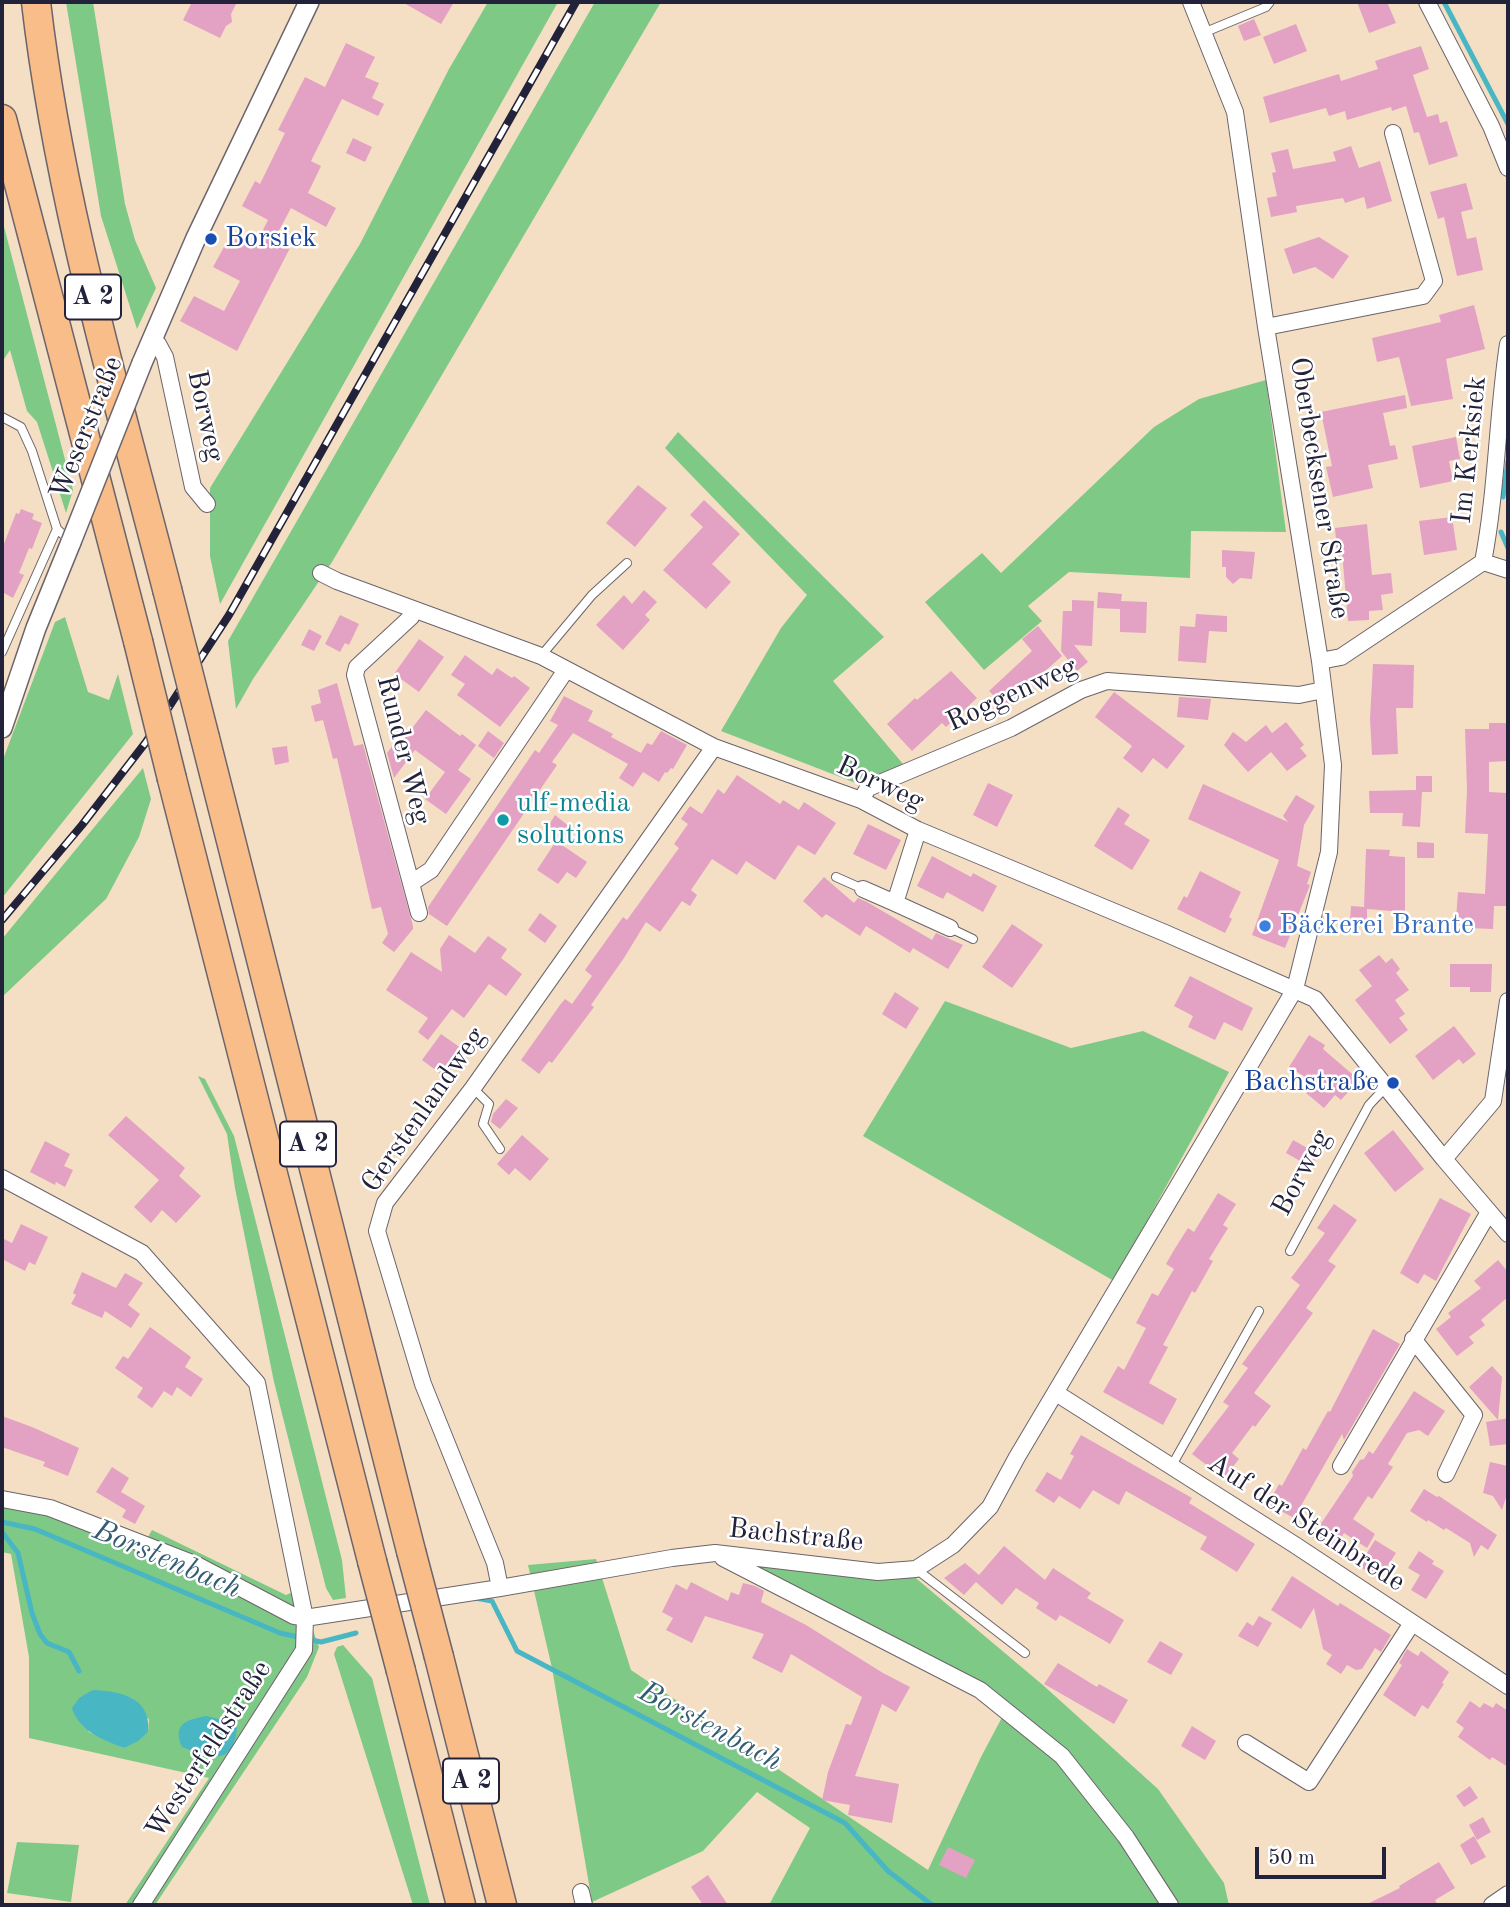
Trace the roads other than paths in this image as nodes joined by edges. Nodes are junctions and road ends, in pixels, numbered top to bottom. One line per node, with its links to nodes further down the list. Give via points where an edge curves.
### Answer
1 (36, 2): 65 (highway, A 2, bridge, via 73,219)
2 (309, 2): 11 (street, Weserstraße)
3 (1191, 2): 6 (street, Oberbecksener Straße)
4 (1270, 2): 6 (lane)
5 (1427, 2): 9 (street, via 1491,125)
6 (1203, 33): 10 (street, Oberbecksener Straße, via 1236,112)
7 (2, 119): 64 (highway, A 2, bridge)
8 (1393, 133): 10 (street, via 1434,281 1423,296)
9 (1508, 168)
10 (1266, 327): 23 (street, Oberbecksener Straße)
11 (151, 341): 14 (street, Borweg, via 165,357 193,487); 15 (street, Weserstraße, bridge)
12 (1508, 344): 16 (street, Im Kerksiek)
13 (2, 417): 15 (lane, via 21,427)
14 (207, 505)
15 (64, 536): 21 (lane); 26 (street, Weserstraße)
16 (1483, 562): 18 (street, Im Kerksiek); 23 (street, Im Kerksiek, via 1341,657)
17 (626, 563): 22 (lane, via 592,595)
18 (1508, 570)
19 (321, 573): 20 (street, Borweg)
20 (413, 609): 22 (street, Borweg); 31 (street, Runder Weg, via 411,617 356,667 355,675)
21 (2, 652)
22 (541, 656): 24 (street, Borweg)
23 (1320, 661): 25 (street, Oberbecksener Straße)
24 (566, 670): 27 (street, Borweg); 31 (street, Runder Weg, via 431,870)
25 (1323, 690): 28 (street, Roggenweg, via 1299,695 1107,681 1012,728 868,788); 37 (street, Oberbecksener Straße, via 1333,765 1329,852)
26 (2, 728)
27 (714, 747): 28 (street, Borweg); 40 (street, Gerstenlandweg)
28 (861, 800): 29 (street, Borweg)
29 (918, 830): 33 (street); 37 (street, Borweg)
30 (836, 877): 32 (lane)
31 (411, 883): 34 (street, Runder Weg)
32 (863, 889): 33 (street)
33 (895, 903): 35 (street)
34 (419, 913)
35 (950, 928): 36 (lane)
36 (973, 939)
37 (1295, 989): 39 (street, Borweg, via 1315,999); 49 (street, Bachstraße)
38 (1508, 1001): 42 (street, via 1493,1101)
39 (1386, 1087): 42 (street, Borweg); 46 (lane, Borweg, via 1369,1105)
40 (472, 1088): 41 (lane, via 489,1104 483,1124); 56 (street, Gerstenlandweg, via 386,1202 377,1231 423,1384 495,1563)
41 (500, 1149)
42 (1444, 1159): 44 (street, Borweg)
43 (2, 1178): 57 (street, Westerfeldstraße, via 142,1254 257,1383)
44 (1489, 1212): 45 (street, Borweg); 48 (street)
45 (1508, 1234)
46 (1290, 1251)
47 (1259, 1311): 51 (lane, Auf der Steinbrede)
48 (1413, 1339): 50 (street); 52 (street, via 1474,1415)
49 (1056, 1393): 51 (street, Auf der Steinbrede); 55 (street, Bachstraße, via 990,1507 953,1545)
50 (1341, 1466)
51 (1171, 1467): 58 (street, Auf der Steinbrede)
52 (1446, 1474)
53 (2, 1499): 57 (street, via 50,1508 197,1565)
54 (715, 1553): 55 (street, Bachstraße, via 878,1572); 56 (street, Bachstraße); 66 (street, via 980,1690 1062,1756 1126,1837)
55 (916, 1569): 59 (lane)
56 (500, 1588): 57 (street, Bachstraße)
57 (305, 1620): 63 (street, Westerfeldstraße, via 304,1650)
58 (1412, 1623): 60 (street, Auf der Steinbrede); 61 (street, Auf der Steinbrede, via 1309,1782)
59 (1025, 1653)
60 (1508, 1686)
61 (1245, 1743)
62 (1508, 1894): 67 (street)
63 (141, 1905)
64 (461, 1905)
65 (502, 1905)
66 (1170, 1905)
67 (1492, 1905)

